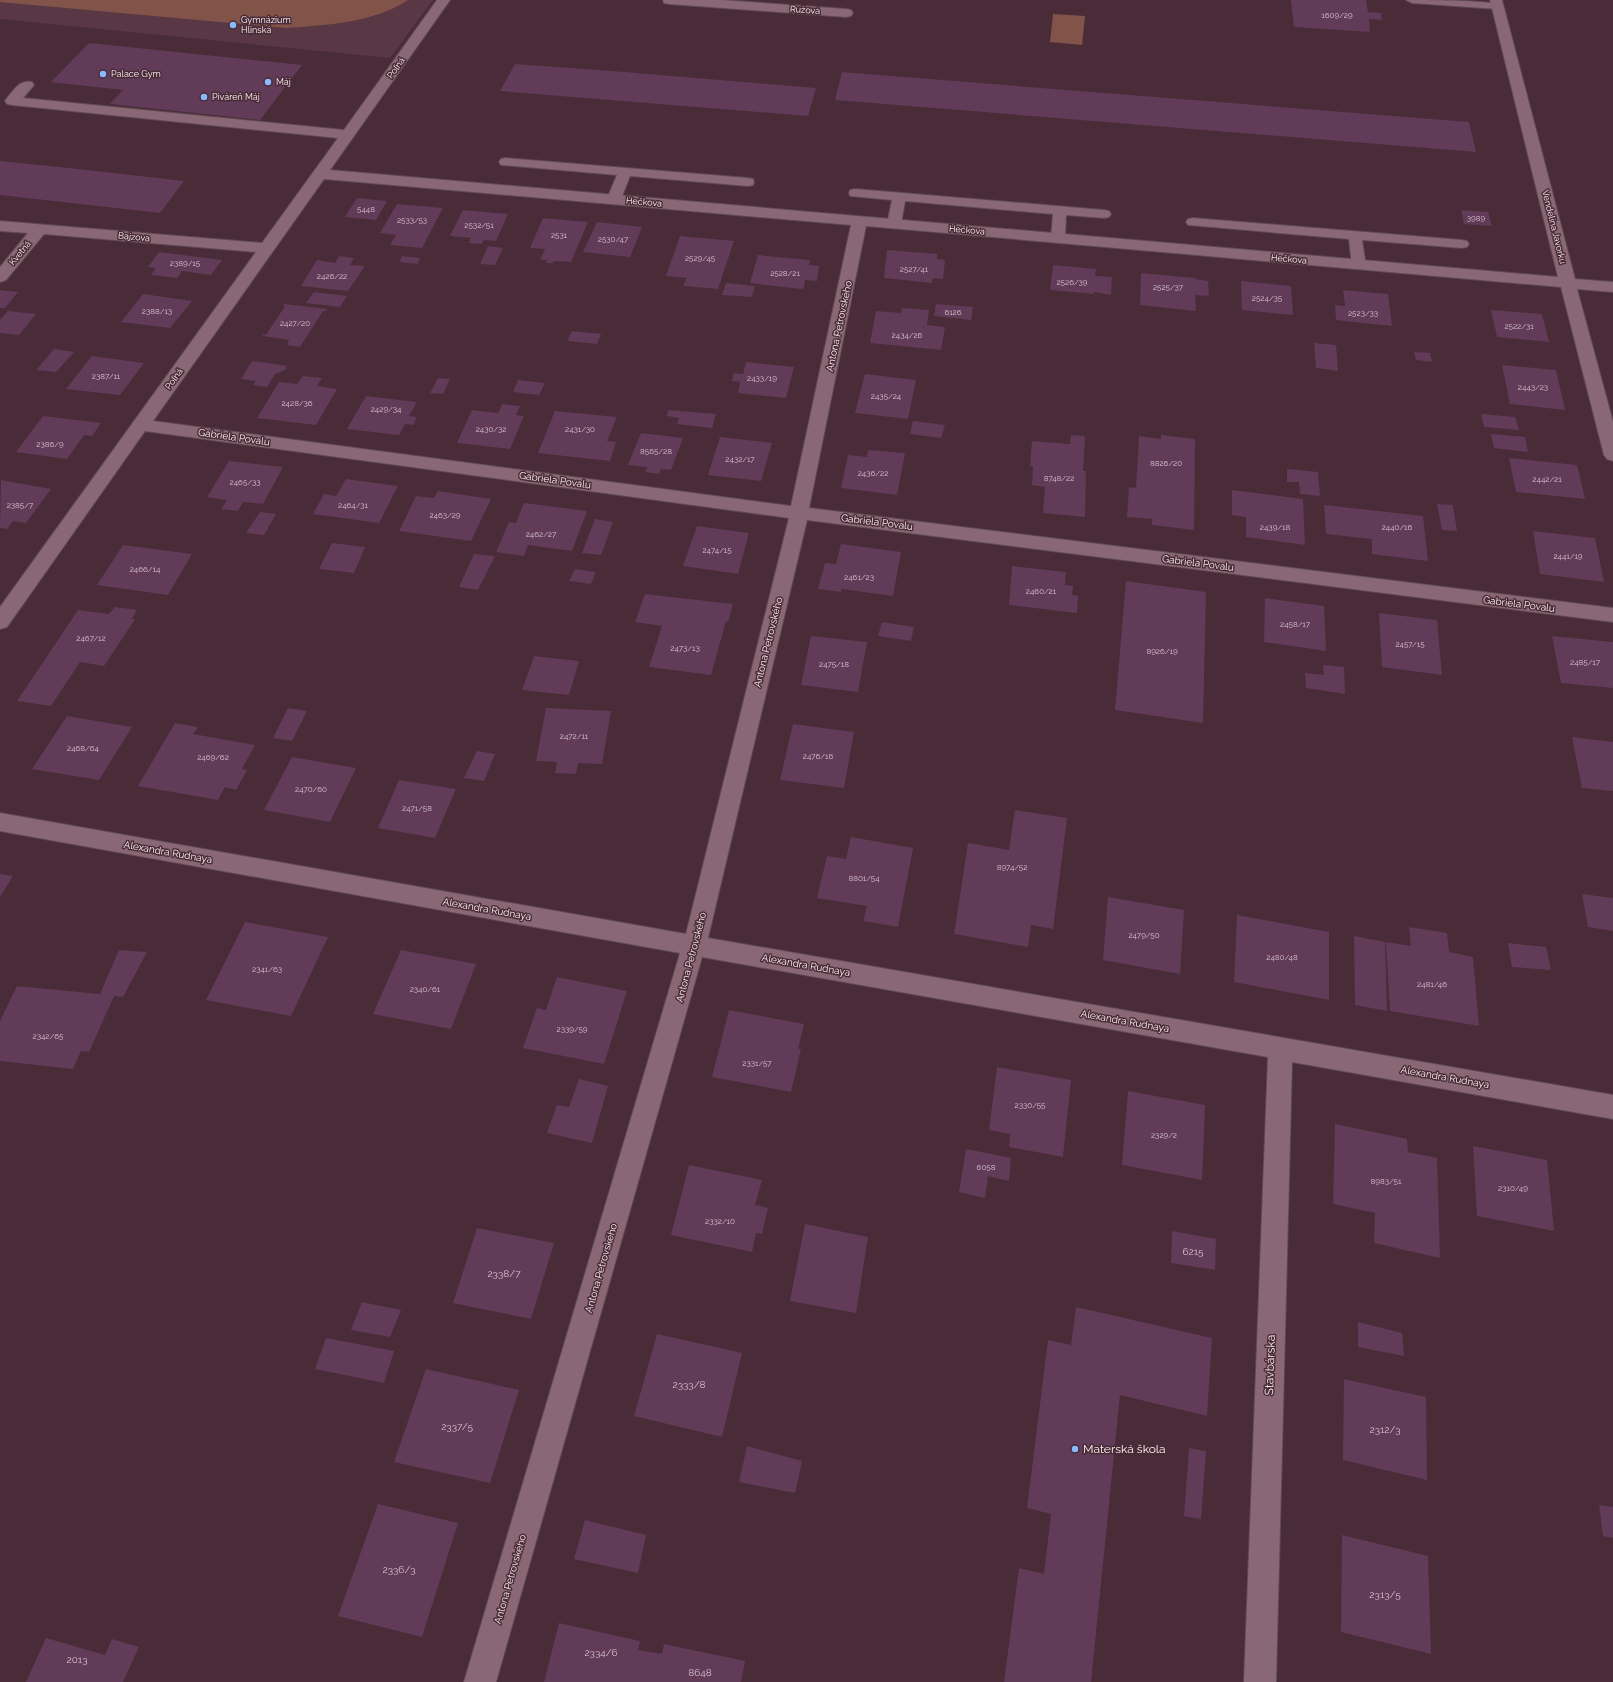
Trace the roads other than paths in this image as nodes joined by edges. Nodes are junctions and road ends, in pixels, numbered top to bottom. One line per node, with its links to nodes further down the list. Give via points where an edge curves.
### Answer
1 (444, 0): 7 (street, Poľná)
2 (669, 0): 5 (street, Ružová)
3 (1412, 0): 4 (lane)
4 (1496, 3): 28 (street, Vendelína Javorku)
5 (846, 13)
6 (28, 85): 7 (street, via 12,101)
7 (348, 135): 10 (street, Poľná)
8 (505, 162): 9 (lane)
9 (625, 172): 11 (lane); 14 (lane)
10 (320, 174): 14 (street, Hečkova); 25 (street, Poľná)
11 (748, 182)
12 (855, 193): 13 (lane)
13 (899, 196): 15 (lane); 19 (lane)
14 (614, 199): 17 (street, Hečkova)
15 (1060, 210): 16 (lane); 23 (lane)
16 (1104, 214)
17 (860, 220): 19 (street, Hečkova); 32 (street, Antona Petrovského)
18 (1193, 222): 22 (lane)
19 (894, 224): 23 (street, Hečkova)
20 (0, 226): 21 (street, Bajzova)
21 (39, 230): 25 (street, Bajzova); 27 (street, Kvetná)
22 (1355, 235): 24 (lane); 26 (lane)
23 (1058, 238): 26 (street, Hečkova)
24 (1462, 244)
25 (267, 248): 30 (street, Poľná)
26 (1359, 266): 28 (street, Hečkova)
27 (0, 277)
28 (1568, 283): 29 (street, Hečkova); 31 (street, Vendelína Javorku)
29 (1613, 287)
30 (141, 425): 32 (street, Gabriela Povalu); 34 (street, Poľná)
31 (1613, 455)
32 (799, 513): 33 (street, Gabriela Povalu); 36 (street, Antona Petrovského)
33 (1613, 615)
34 (0, 622)
35 (0, 822): 36 (street, Alexandra Rudnaya)
36 (694, 945): 37 (street, Alexandra Rudnaya); 39 (street, Antona Petrovského)
37 (1280, 1048): 38 (street, Alexandra Rudnaya); 40 (street, Stavbárska)
38 (1613, 1107)
39 (480, 1682)
40 (1260, 1682)

